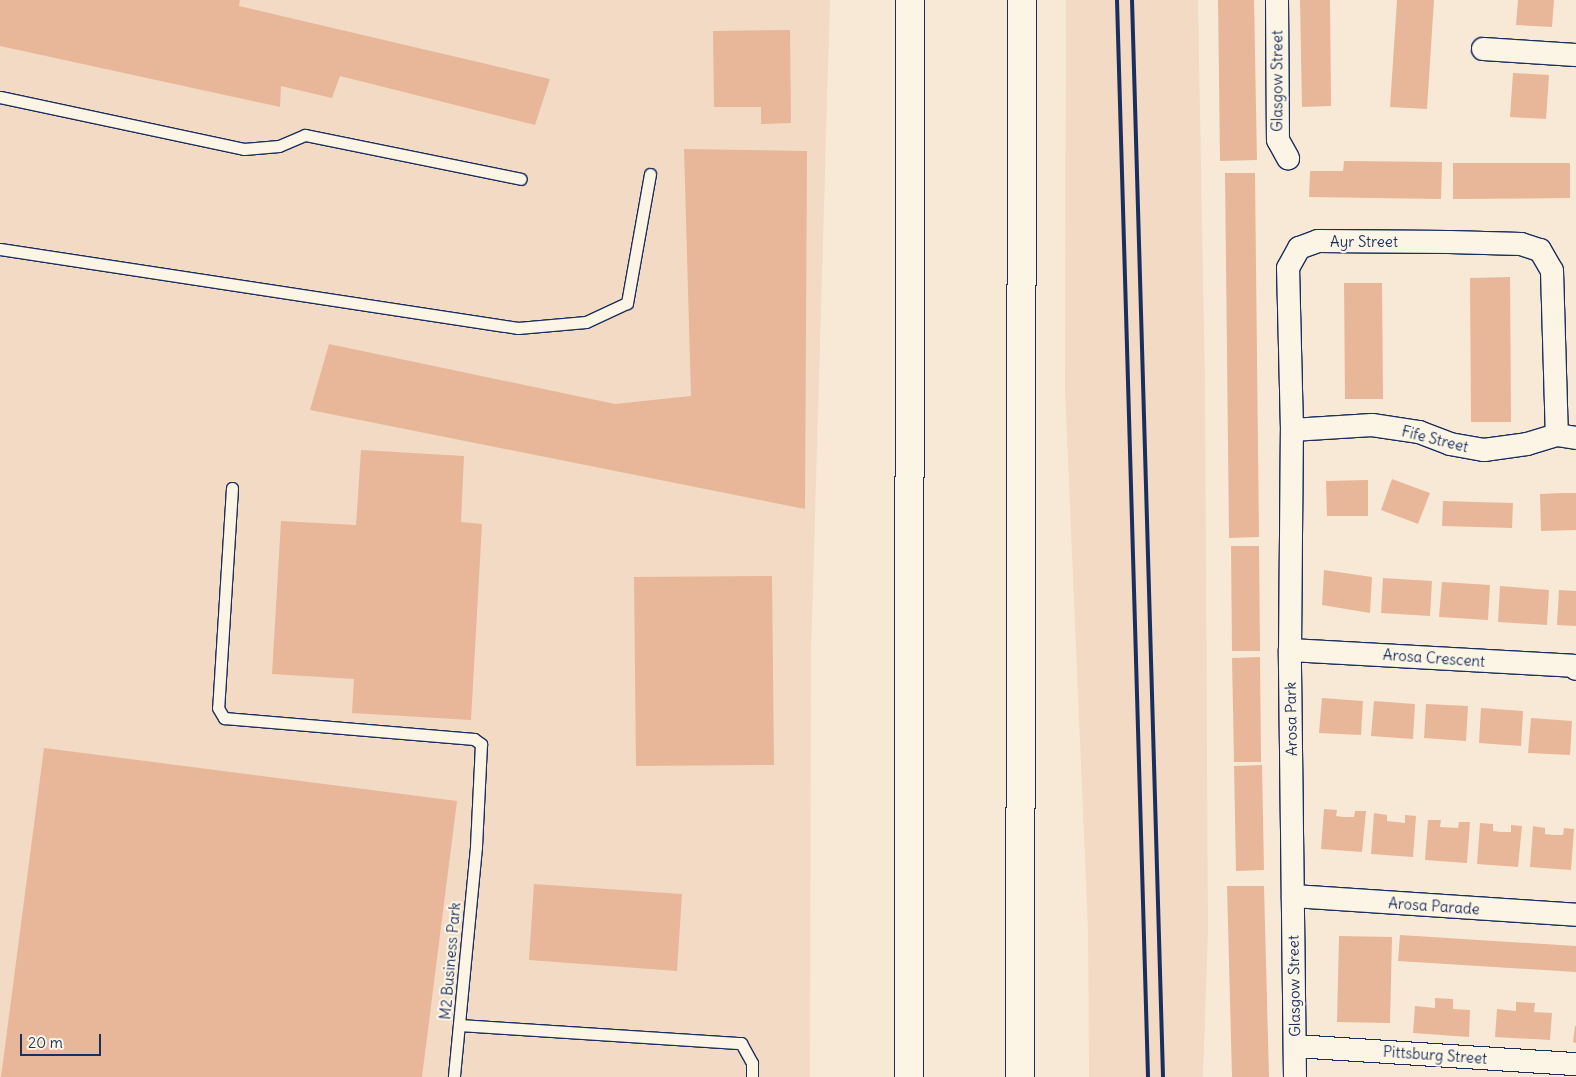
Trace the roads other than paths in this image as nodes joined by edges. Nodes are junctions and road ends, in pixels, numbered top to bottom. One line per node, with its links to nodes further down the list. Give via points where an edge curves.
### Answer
1 (910, 0): 24 (highway)
2 (1022, 0): 25 (highway)
3 (1277, 0): 7 (street, Glasgow Street, via 1278,140)
4 (1483, 49): 5 (street)
5 (1576, 56)
6 (0, 97): 9 (lane, via 244,149 279,146 305,135)
7 (1288, 158)
8 (650, 174): 10 (lane, via 627,303 586,322 518,328)
9 (520, 179)
10 (0, 249)
11 (1292, 430): 12 (street, Fife Street, via 1372,425 1418,432 1450,444 1484,450); 12 (street, Ayr Street, via 1288,268 1299,248 1318,241 1449,242 1521,244 1540,250 1552,271); 14 (street, Ayr Street)
12 (1567, 437)
13 (232, 488): 19 (lane, M2 Business Park, via 218,708 224,718 474,739 481,744 483,756 476,847)
14 (1290, 543): 15 (street, Arosa Park)
15 (1290, 650): 16 (street, Arosa Crescent, via 1573,666); 17 (street, Arosa Park)
16 (1576, 669)
17 (1293, 896): 18 (street, Arosa Parade); 20 (street, Glasgow Street)
18 (1576, 915)
19 (459, 1025): 22 (lane, M2 Business Park); 23 (lane, via 741,1043 752,1063)
20 (1295, 1046): 21 (street, Pittsburg Street); 26 (street, Glasgow Street)
21 (1576, 1064)
22 (454, 1077)
23 (752, 1077)
24 (909, 1077)
25 (1020, 1077)
26 (1295, 1077)

